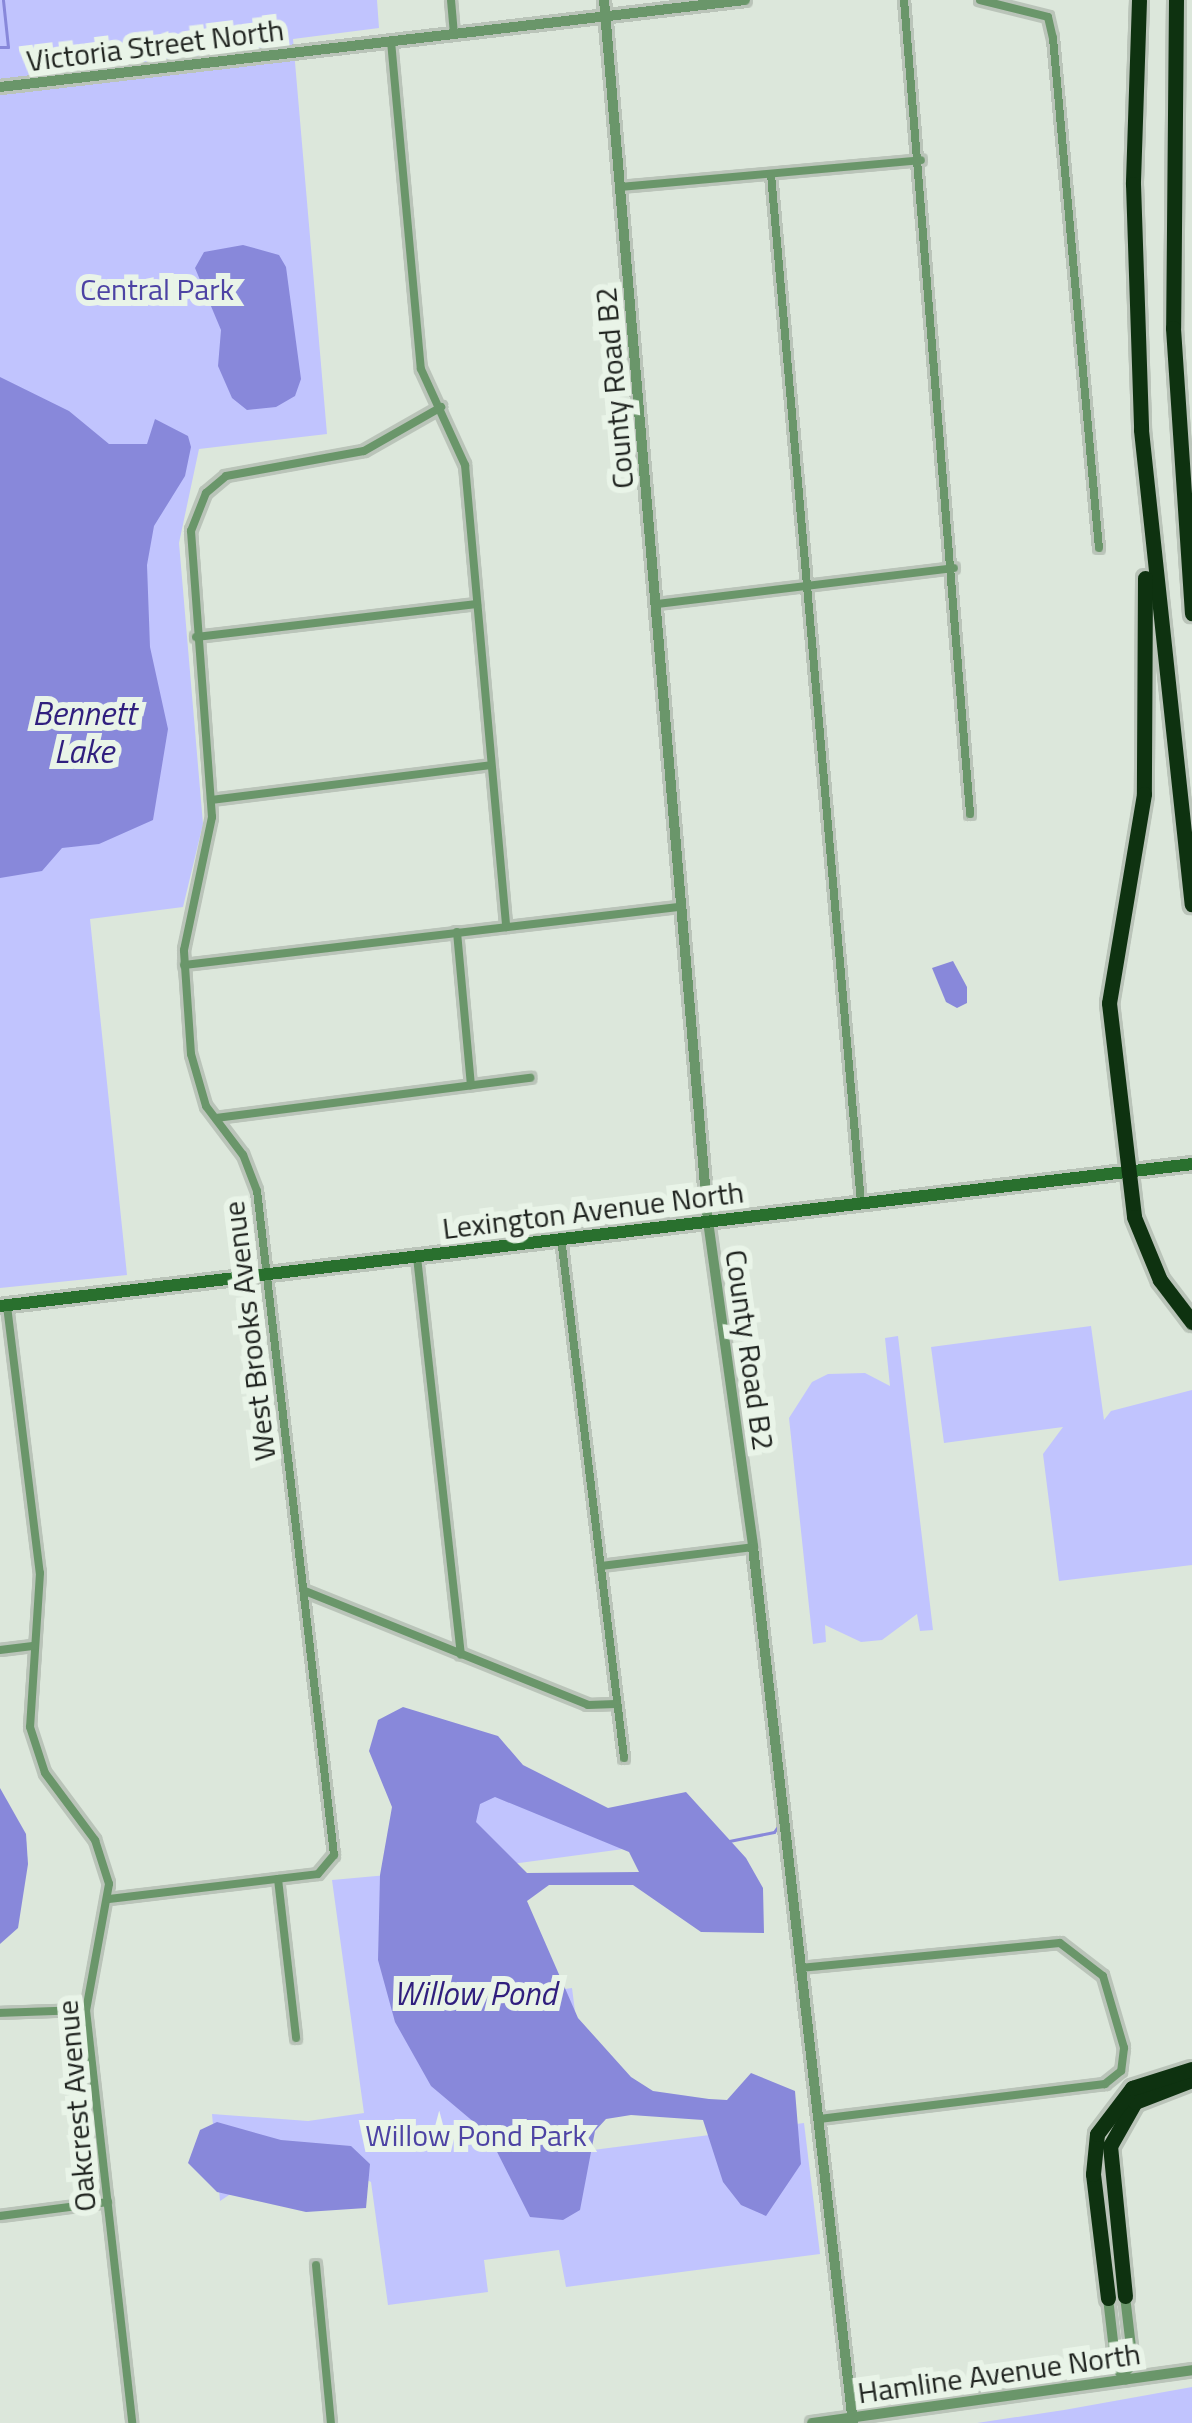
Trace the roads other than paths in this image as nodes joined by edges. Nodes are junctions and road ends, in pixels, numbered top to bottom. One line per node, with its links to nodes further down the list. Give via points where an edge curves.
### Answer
1 (451, 0): 9 (street)
2 (604, 0): 8 (street, County Road B2)
3 (745, 0): 8 (street, Victoria Street North)
4 (904, 0): 12 (street)
5 (980, 0): 17 (street, via 1048,16 1053,38)
6 (1138, 0): 16 (highway, via 1133,184)
7 (1176, 0): 22 (highway, via 1173,328)
8 (606, 16): 9 (street, Victoria Street North); 14 (street, County Road B2)
9 (454, 34): 10 (street, Victoria Street North)
10 (392, 41): 11 (street, Victoria Street North); 15 (street, via 418,353)
11 (0, 87)
12 (921, 160): 13 (street); 18 (street)
13 (771, 174): 14 (street); 19 (street)
14 (621, 187): 21 (street, County Road B2)
15 (441, 407): 20 (street, via 462,448); 23 (street, West Brooks Avenue, via 364,451 254,466 215,484 191,531)
16 (1145, 476): 27 (highway); 36 (highway, via 1144,794 1108,1003)
17 (1099, 548)
18 (954, 568): 19 (street); 26 (street)
19 (807, 587): 21 (street); 37 (street)
20 (477, 604): 23 (street); 24 (street)
21 (657, 604): 28 (street, County Road B2)
22 (1192, 614)
23 (196, 637): 25 (street, West Brooks Avenue)
24 (491, 765): 25 (street); 29 (street)
25 (212, 800): 31 (street, West Brooks Avenue, via 211,852)
26 (970, 814)
27 (1192, 904)
28 (679, 907): 29 (street); 38 (street, County Road B2)
29 (506, 927): 30 (street)
30 (457, 932): 31 (street); 33 (street)
31 (184, 965): 34 (street, West Brooks Avenue, via 194,1071)
32 (530, 1078): 33 (street)
33 (471, 1085): 34 (street)
34 (216, 1118): 41 (street, West Brooks Avenue, via 254,1179)
35 (1192, 1164): 36 (main road, Lexington Avenue North)
36 (1125, 1172): 37 (main road, Lexington Avenue North); 43 (highway, via 1151,1263)
37 (861, 1202): 38 (main road, Lexington Avenue North)
38 (708, 1221): 39 (main road, Lexington Avenue North); 44 (street, County Road B2)
39 (561, 1238): 40 (main road, Lexington Avenue North); 45 (street)
40 (417, 1255): 41 (main road, Lexington Avenue North); 49 (street)
41 (265, 1274): 42 (main road, Lexington Avenue North); 46 (street, West Brooks Avenue)
42 (4, 1306): 47 (street, Oakcrest Avenue, via 39,1560)
43 (1192, 1322)
44 (753, 1547): 45 (street); 54 (street, County Road B2)
45 (601, 1566): 50 (street)
46 (305, 1591): 49 (street); 52 (street, West Brooks Avenue, via 330,1866)
47 (35, 1646): 48 (street); 53 (street, Oakcrest Avenue, via 33,1742 45,1774 95,1840)
48 (0, 1650)
49 (461, 1654): 50 (street, via 588,1705)
50 (616, 1704): 51 (street)
51 (624, 1758)
52 (278, 1879): 53 (street); 57 (street)
53 (110, 1898): 55 (street, Oakcrest Avenue)
54 (800, 1968): 60 (street, County Road B2); 60 (street, via 1060,1943 1102,1976 1124,2048 1121,2071 1106,2084)
55 (86, 2010): 56 (street); 61 (street, Oakcrest Avenue)
56 (0, 2013)
57 (296, 2038)
58 (1192, 2069): 64 (highway, via 1132,2088 1097,2134 1093,2174)
59 (1192, 2080): 64 (highway, via 1135,2102 1110,2146)
60 (819, 2119): 68 (street, County Road B2)
61 (108, 2202): 62 (street); 69 (street, Oakcrest Avenue)
62 (0, 2216)
63 (316, 2265): 70 (street)
64 (1116, 2297): 66 (street, via 1133,2364)
65 (1192, 2370): 66 (street, Hamline Avenue North)
66 (1125, 2376): 67 (street, Hamline Avenue North)
67 (922, 2410): 68 (street, Hamline Avenue North); 72 (street)
68 (854, 2421): 71 (street, Hamline Avenue North)
69 (132, 2423)
70 (332, 2423)
71 (812, 2423)
72 (897, 2423)

